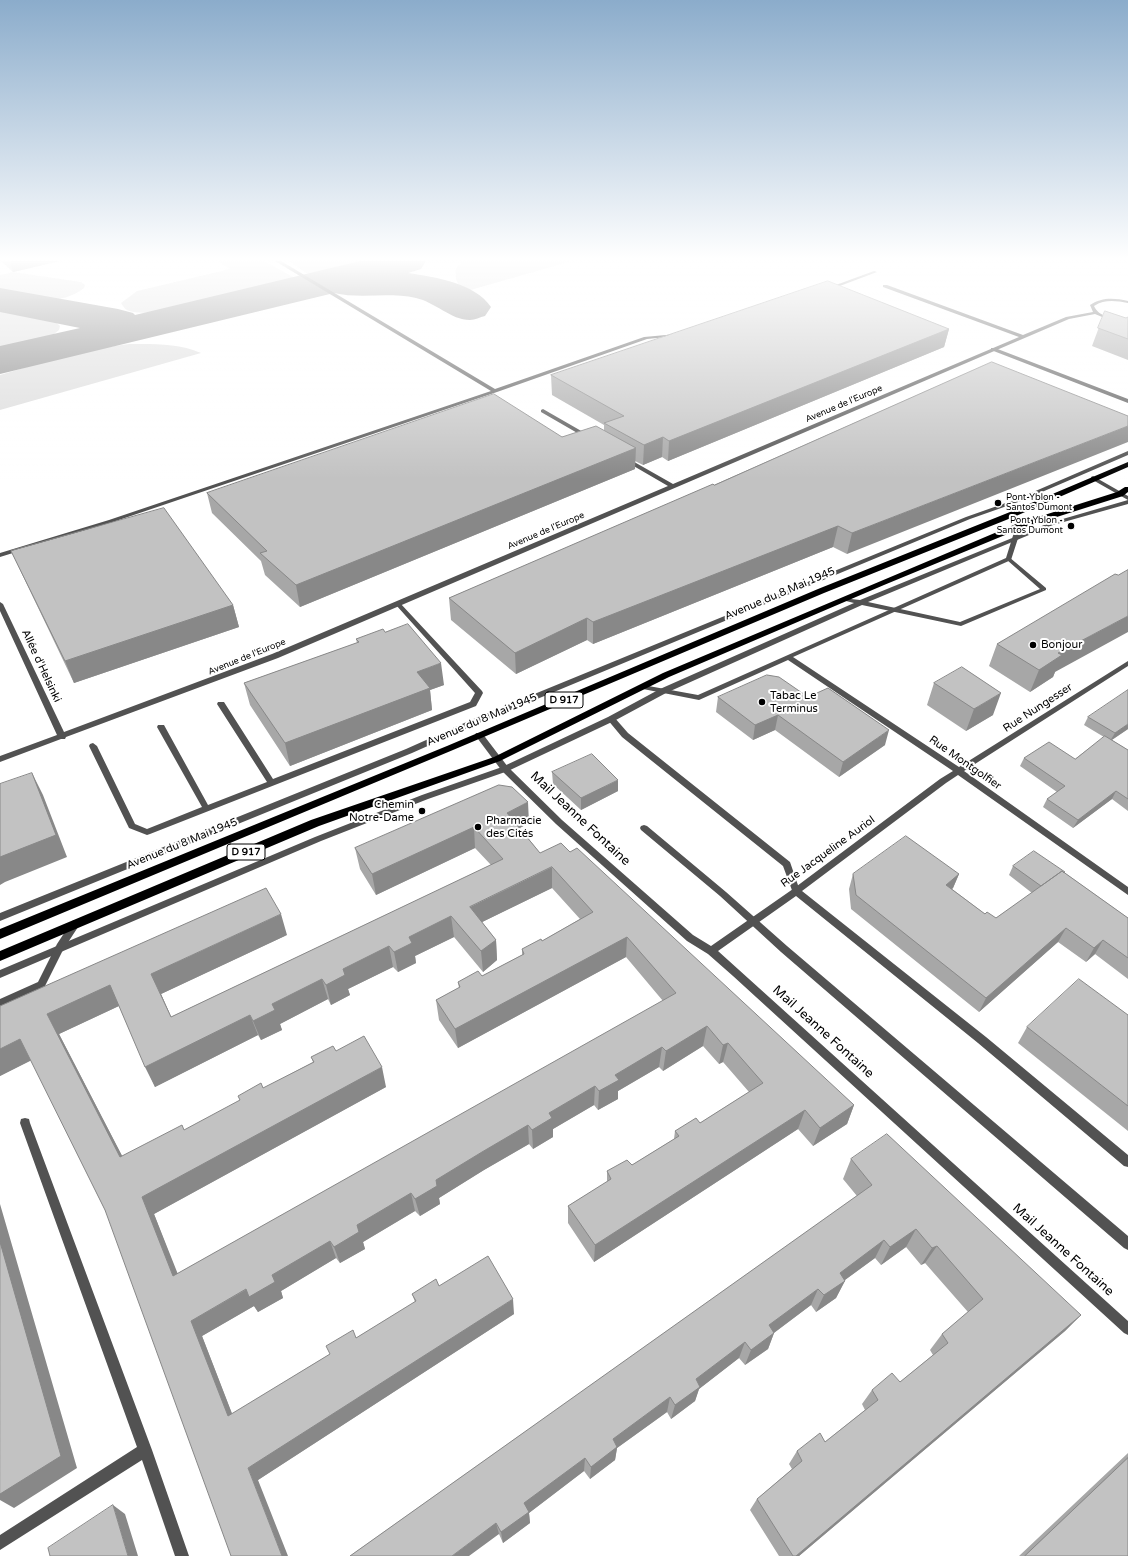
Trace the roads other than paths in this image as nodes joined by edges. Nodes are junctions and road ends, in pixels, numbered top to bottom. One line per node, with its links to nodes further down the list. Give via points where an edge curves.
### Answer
1 (399, 334): 7 (street)
2 (684, 334): 7 (street, via 646,338)
3 (1014, 334): 5 (street)
4 (1031, 334): 5 (street, Avenue de l'Europe)
5 (1023, 337): 6 (street, Avenue de l'Europe)
6 (994, 349): 8 (street); 15 (street, Avenue de l'Europe)
7 (495, 391): 22 (street, via 111,521)
8 (1128, 401)
9 (543, 411): 10 (street)
10 (591, 439)
11 (1128, 453): 48 (street, via 409,751)
12 (618, 455): 15 (street)
13 (1128, 464): 14 (main road, Avenue du 8 Mai 1945 / D 917)
14 (1093, 478): 17 (street); 36 (main road, Avenue du 8 Mai 1945 / D 917)
15 (673, 487): 27 (street, Avenue de l'Europe)
16 (1128, 489): 17 (main road, D 917)
17 (1120, 494): 18 (street); 20 (main road, D 917)
18 (1128, 498)
19 (1128, 502): 21 (street, via 1051,524)
20 (1019, 526): 21 (street); 24 (main road, D 917)
21 (1015, 540): 23 (street); 25 (street)
22 (0, 555)
23 (1009, 559): 28 (street); 28 (street, via 1044,589 961,624)
24 (844, 599): 25 (street); 31 (main road, D 917)
25 (860, 603): 28 (street); 32 (street)
26 (0, 604): 37 (street, Allée d'Helsinki)
27 (398, 604): 37 (street, Avenue de l'Europe, via 275,656); 43 (street, via 479,694 473,704)
28 (893, 611): 29 (street)
29 (788, 656): 32 (street, via 699,698); 42 (street, Rue Montgolfier)
30 (1128, 663): 42 (street, Rue Nungesser)
31 (643, 687): 32 (street); 40 (main road, D 917)
32 (663, 691): 34 (street)
33 (221, 704): 43 (street)
34 (611, 719): 41 (street); 47 (street, via 625,735 788,864)
35 (161, 728): 44 (street)
36 (479, 735): 40 (street, Mail Jeanne Fontaine); 51 (main road, Avenue du 8 Mai 1945 / D 917)
37 (62, 737): 39 (street, Avenue de l'Europe)
38 (93, 746): 44 (street, via 132,826 146,832)
39 (0, 759)
40 (497, 759): 41 (street, Mail Jeanne Fontaine); 50 (main road, D 917, via 315,823)
41 (505, 769): 52 (street, via 318,839); 53 (street, Mail Jeanne Fontaine, via 559,822 666,917 690,938)
42 (960, 772): 46 (street, Rue Montgolfier); 47 (street, Rue Jacqueline Auriol, via 943,781)
43 (271, 782): 44 (street)
44 (206, 808)
45 (644, 828): 49 (street)
46 (1126, 888)
47 (796, 891): 49 (street, Rue Jacqueline Auriol); 58 (street, via 982,1040)
48 (0, 917)
49 (753, 922): 53 (street, Rue Jacqueline Auriol); 59 (street)
50 (75, 924): 52 (street); 54 (main road, D 917)
51 (0, 934)
52 (60, 948): 55 (street); 56 (street, via 41,985)
53 (711, 951): 60 (street, Mail Jeanne Fontaine)
54 (0, 956)
55 (0, 974)
56 (0, 1003)
57 (25, 1123): 61 (street)
58 (1128, 1162)
59 (1128, 1244)
60 (1128, 1329)
61 (145, 1450): 62 (street); 63 (street)
62 (0, 1543)
63 (182, 1556)

